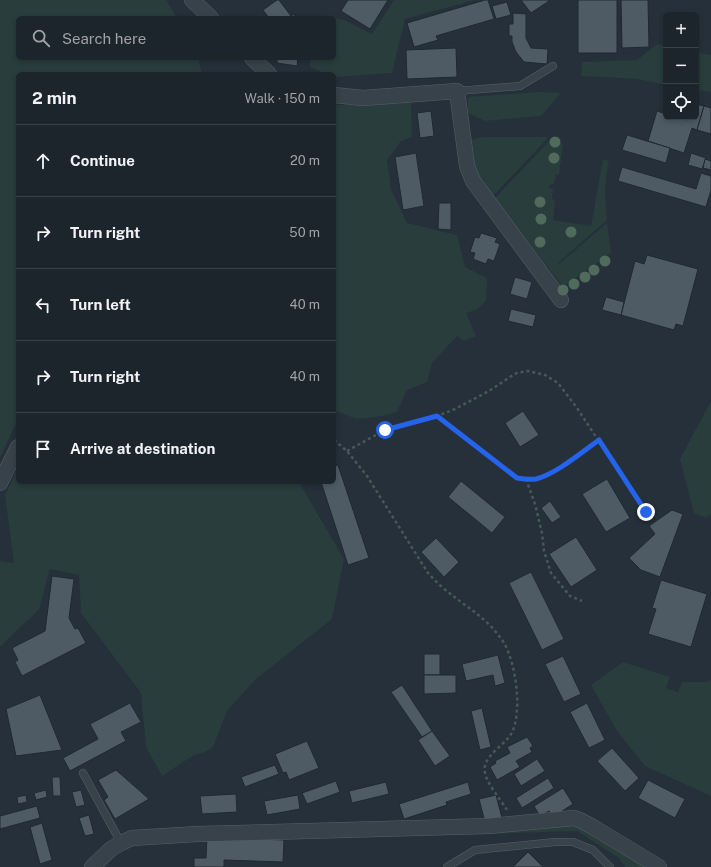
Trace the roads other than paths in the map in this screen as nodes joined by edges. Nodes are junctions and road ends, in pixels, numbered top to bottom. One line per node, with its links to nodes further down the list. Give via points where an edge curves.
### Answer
1 (192, 0): 2 (street)
2 (209, 16)
3 (254, 60): 5 (street)
4 (553, 66): 6 (lane, via 520,86)
5 (266, 72)
6 (457, 91): 7 (street, via 362,98); 8 (street, via 467,166 473,181)
7 (336, 95)
8 (562, 300)
9 (16, 451): 10 (street)
10 (0, 483)
11 (83, 773): 12 (lane)
12 (120, 842): 13 (street); 16 (street, via 132,838 197,834 446,827 574,818)
13 (92, 867)
14 (447, 867): 15 (lane, via 475,850 555,842 573,842 593,850)
15 (610, 867)
16 (659, 867)

